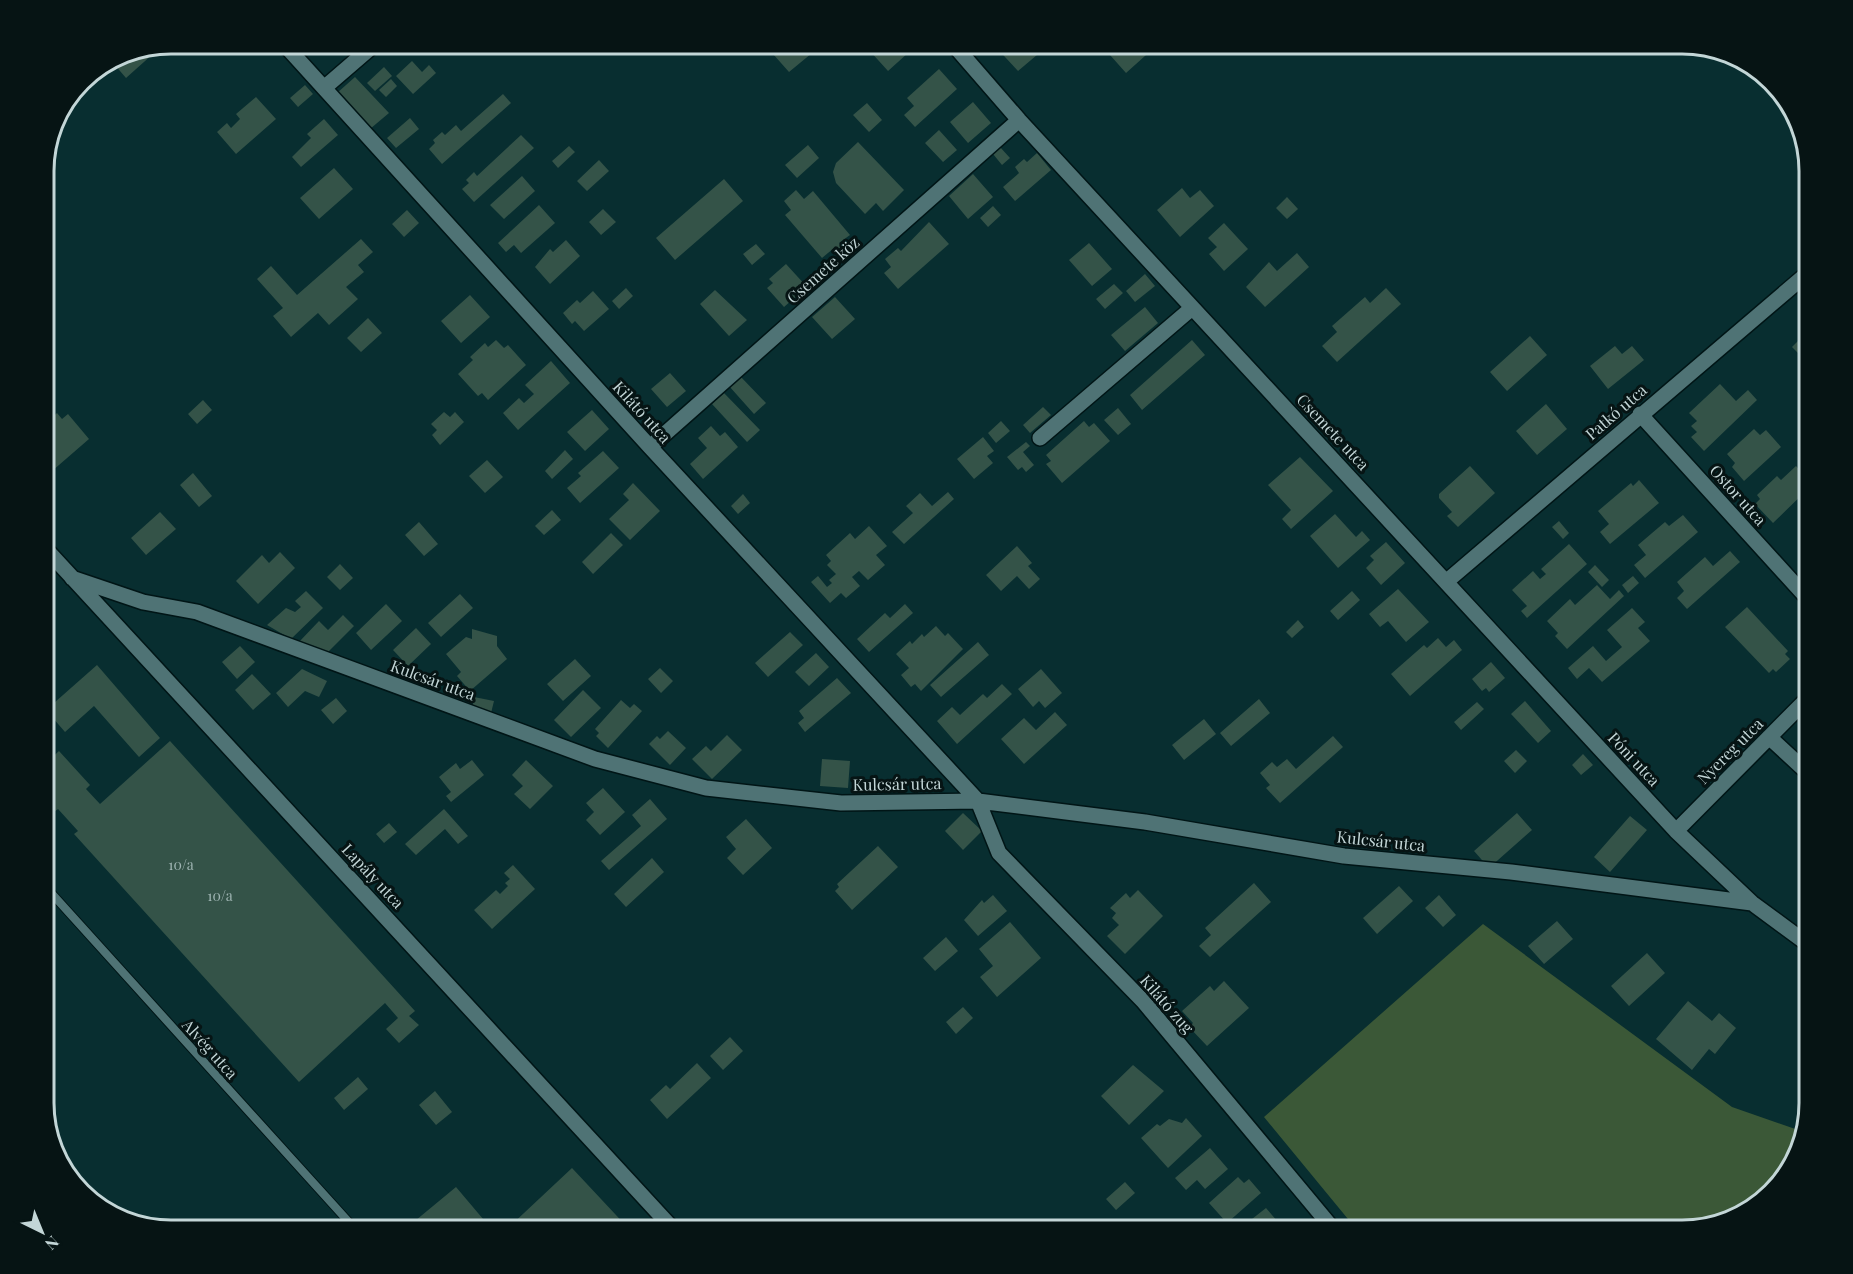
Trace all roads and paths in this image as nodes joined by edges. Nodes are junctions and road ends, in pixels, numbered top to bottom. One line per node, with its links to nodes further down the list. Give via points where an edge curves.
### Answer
1 (293, 54): 4 (street, Kilátó utca)
2 (363, 54): 4 (street)
3 (963, 54): 5 (street, Csemete utca)
4 (324, 88): 10 (street, Kilátó utca)
5 (1019, 120): 7 (street, Csemete utca); 10 (street, Csemete köz)
6 (1799, 280): 8 (street, Patkó utca)
7 (1192, 308): 9 (street); 13 (street, Csemete utca)
8 (1640, 414): 13 (street, Patkó utca); 14 (street, Ostor utca)
9 (1040, 438)
10 (650, 447): 18 (street, Kilátó utca)
11 (54, 558): 12 (street, Lapály utca)
12 (72, 578): 18 (street, Kulcsár utca, via 143,602 197,612 595,759 706,788 842,803); 24 (street, Lapály utca)
13 (1447, 581): 19 (street, Póni utca)
14 (1799, 589)
15 (1799, 707): 16 (street, Nyereg utca)
16 (1769, 737): 17 (street); 19 (street, Nyereg utca)
17 (1799, 765)
18 (978, 801): 21 (street, Kulcsár utca, via 1145,822 1344,856 1510,872); 25 (street, Kilátó zug, via 999,853 1143,1001)
19 (1676, 831): 21 (street, Póni utca)
20 (54, 896): 23 (lane, Alvég utca)
21 (1752, 903): 22 (street, Póni utca)
22 (1799, 938)
23 (347, 1220)
24 (665, 1220)
25 (1326, 1220)

